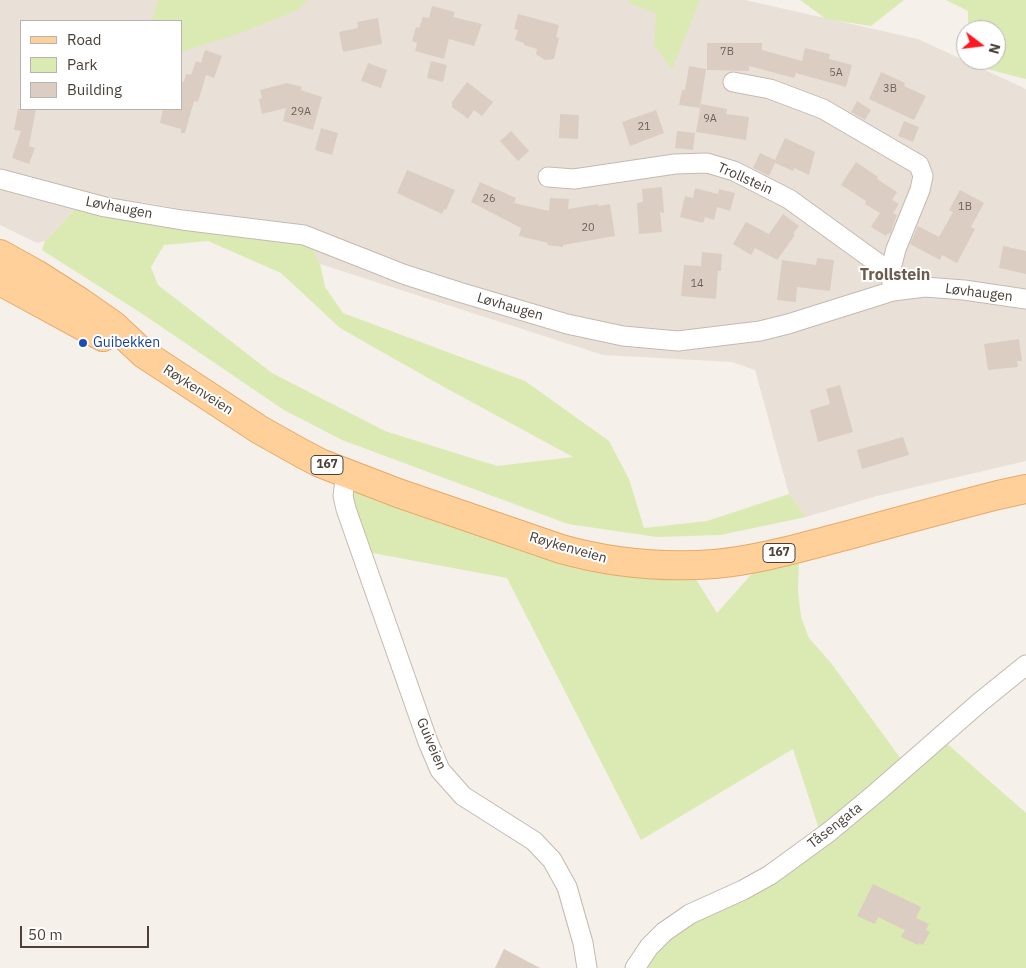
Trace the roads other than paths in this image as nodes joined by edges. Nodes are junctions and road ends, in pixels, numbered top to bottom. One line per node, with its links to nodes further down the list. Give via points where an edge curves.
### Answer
1 (733, 82): 5 (street, via 770,89 823,109 920,166 924,176)
2 (548, 177): 5 (street, Trollstein, via 574,179 675,164 707,163 734,171 788,199)
3 (0, 179): 7 (street, Løvhaugen, via 106,207 304,235 459,292 567,324 623,336 678,341 760,330)
4 (0, 254): 9 (main road, Røykenveien / 167, via 80,302)
5 (890, 272): 7 (street)
6 (0, 281): 9 (main road, Røykenveien / 167, via 107,339)
7 (893, 290): 8 (street, Løvhaugen, via 925,287)
8 (1026, 299)
9 (144, 354): 10 (main road, Røykenveien / 167, via 260,430 301,454)
10 (346, 473): 11 (main road, Røykenveien / 167, via 561,548 594,557 648,564 714,564 767,556); 13 (street, Guiveien, via 343,496 346,509 440,770 463,796 534,841 552,860 567,887)
11 (1026, 489)
12 (1026, 665): 14 (street, Tåsengata, via 829,832 770,875 690,914 664,932)
13 (587, 968)
14 (635, 968)

